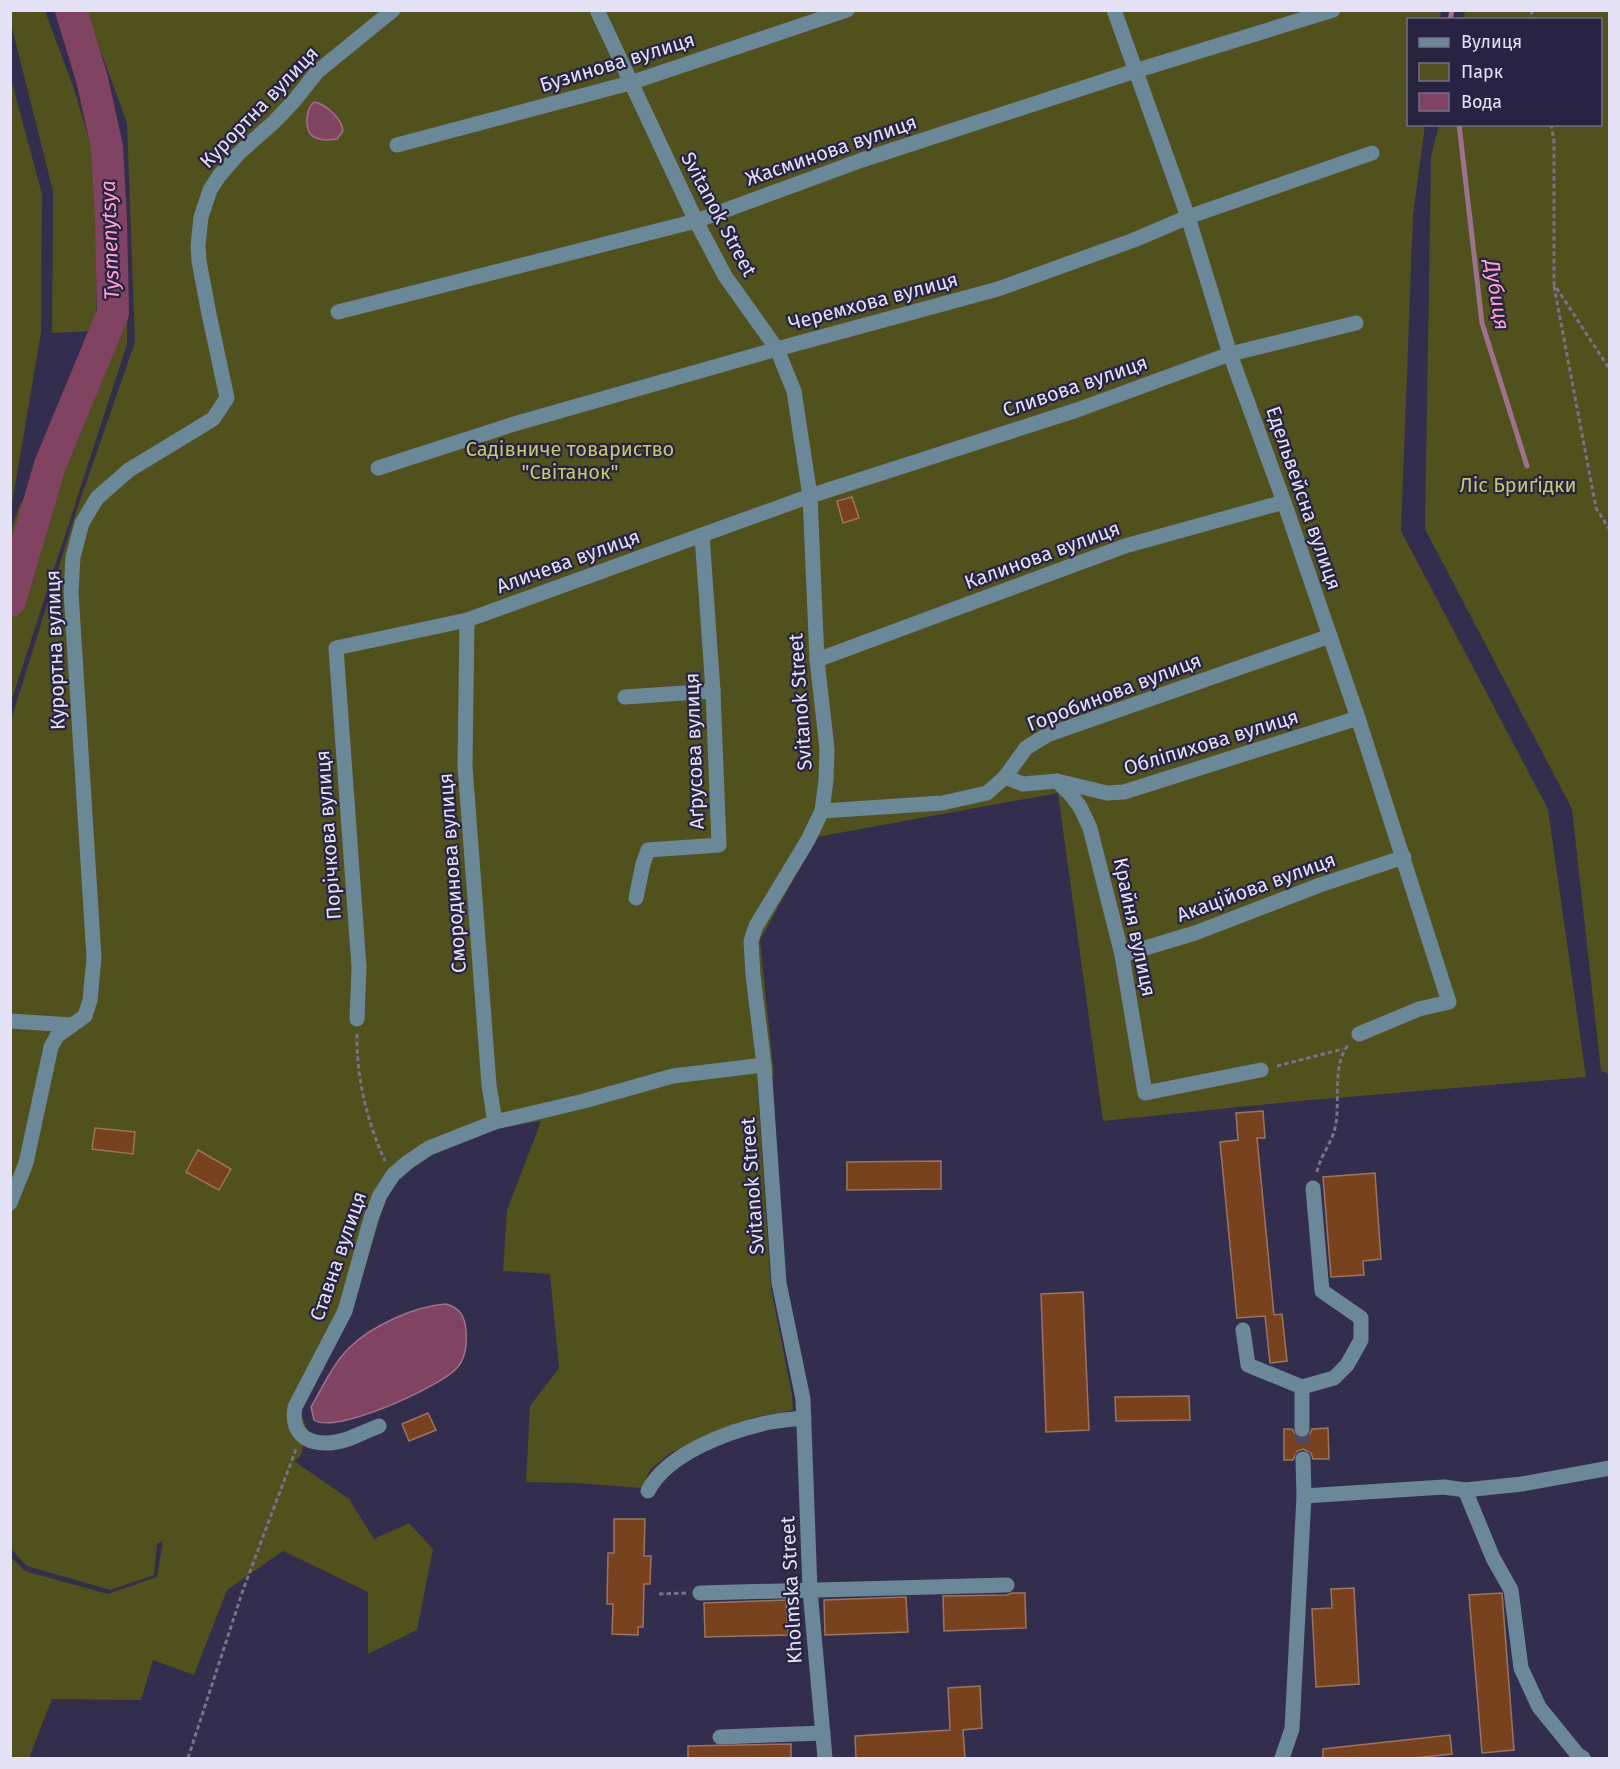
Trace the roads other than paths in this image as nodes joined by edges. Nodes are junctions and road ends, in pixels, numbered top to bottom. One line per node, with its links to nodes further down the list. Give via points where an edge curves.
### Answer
1 (393, 10): 35 (street, Курортна вулиця, via 317,72 273,123 238,154 210,190 201,217 199,254 227,398 213,419 129,470 97,498 82,523 73,557 71,592 94,958 85,1016)
2 (597, 10): 7 (street, Svitanok Street)
3 (847, 10): 7 (street, Бузинова вулиця)
4 (1114, 10): 6 (street, Едельвейсна вулиця)
5 (1333, 10): 6 (street, Жасминова вулиця)
6 (1135, 71): 10 (street, Едельвейсна вулиця); 11 (street, Жасминова вулиця, via 862,160)
7 (630, 83): 8 (street, Бузинова вулиця); 11 (street, Svitanok Street)
8 (397, 145)
9 (1372, 153): 10 (street, Черемхова вулиця)
10 (1188, 217): 14 (street, Черемхова вулиця, via 998,289); 15 (street, Едельвейсна вулиця)
11 (696, 221): 12 (street, Жасминова вулиця); 14 (street, Svitanok Street, via 724,276)
12 (338, 312)
13 (1356, 323): 15 (street, Сливова вулиця)
14 (777, 349): 16 (street, Черемхова вулиця, via 514,424); 17 (street, Svitanok Street, via 794,391)
15 (1230, 354): 17 (street, Сливова вулиця, via 1077,410); 18 (street, Едельвейсна вулиця)
16 (378, 468)
17 (810, 496): 19 (street, Аличева вулиця); 23 (street, Svitanok Street)
18 (1284, 501): 21 (street, Едельвейсна вулиця); 23 (street, Калинова вулиця, via 1125,546)
19 (702, 536): 20 (street, Аличева вулиця); 24 (street, Аґрусова вулиця)
20 (467, 620): 22 (street, Аличева вулиця); 39 (street, Смородинова вулиця, via 465,766)
21 (1330, 636): 26 (street, Едельвейсна вулиця); 27 (street, Горобинова вулиця, via 1047,735 1026,748)
22 (336, 648): 33 (street, Порічкова вулиця, via 359,967)
23 (817, 660): 29 (street, Svitanok Street, via 827,749)
24 (713, 691): 25 (street); 31 (street, Аґрусова вулиця, via 718,844 648,850)
25 (625, 697)
26 (1358, 718): 28 (street, Обліпихова вулиця, via 1124,792 1107,793); 30 (street, Едельвейсна вулиця)
27 (1005, 777): 28 (street, Обліпихова вулиця, via 1023,784); 29 (street, Горобинова вулиця, via 987,794 970,798)
28 (1057, 781): 32 (street, Крайня вулиця, via 1080,807 1090,828)
29 (822, 811): 37 (street, Svitanok Street, via 751,941)
30 (1404, 857): 32 (street, Акаційова вулиця, via 1196,933); 36 (street, Едельвейсна вулиця, via 1449,1002 1419,1009)
31 (636, 898)
32 (1122, 955): 38 (street, Крайня вулиця, via 1145,1093)
33 (357, 1019)
34 (10, 1021): 35 (street)
35 (72, 1024): 41 (street, Курортна вулиця, via 51,1047 26,1163)
36 (1359, 1034)
37 (764, 1065): 39 (street, Ставна вулиця, via 673,1076); 44 (street, Svitanok Street, via 779,1283)
38 (1261, 1070)
39 (495, 1122): 45 (street, Ставна вулиця, via 429,1148 393,1175 371,1218 345,1311 295,1407 293,1419 300,1436 313,1442 346,1440)
40 (1313, 1188): 43 (street, via 1322,1291 1361,1318 1361,1340 1347,1365 1334,1378)
41 (10, 1203)
42 (1243, 1330): 43 (street, via 1248,1365)
43 (1302, 1387): 46 (street)
44 (804, 1418): 50 (street, via 753,1426 698,1447 663,1470); 53 (street, Kholmska Street)
45 (379, 1426)
46 (1302, 1429)
47 (1303, 1460): 51 (street)
48 (1610, 1468): 49 (street)
49 (1465, 1490): 51 (street, via 1444,1487); 59 (street, via 1511,1590 1521,1668 1539,1707)
50 (648, 1491)
51 (1304, 1496): 58 (street, via 1292,1730)
52 (1007, 1585): 53 (street)
53 (810, 1590): 54 (street); 55 (street, Kholmska Street)
54 (700, 1593)
55 (823, 1733): 56 (street); 57 (street, Kholmska Street)
56 (720, 1737)
57 (825, 1758)
58 (1282, 1758)
59 (1583, 1758)

